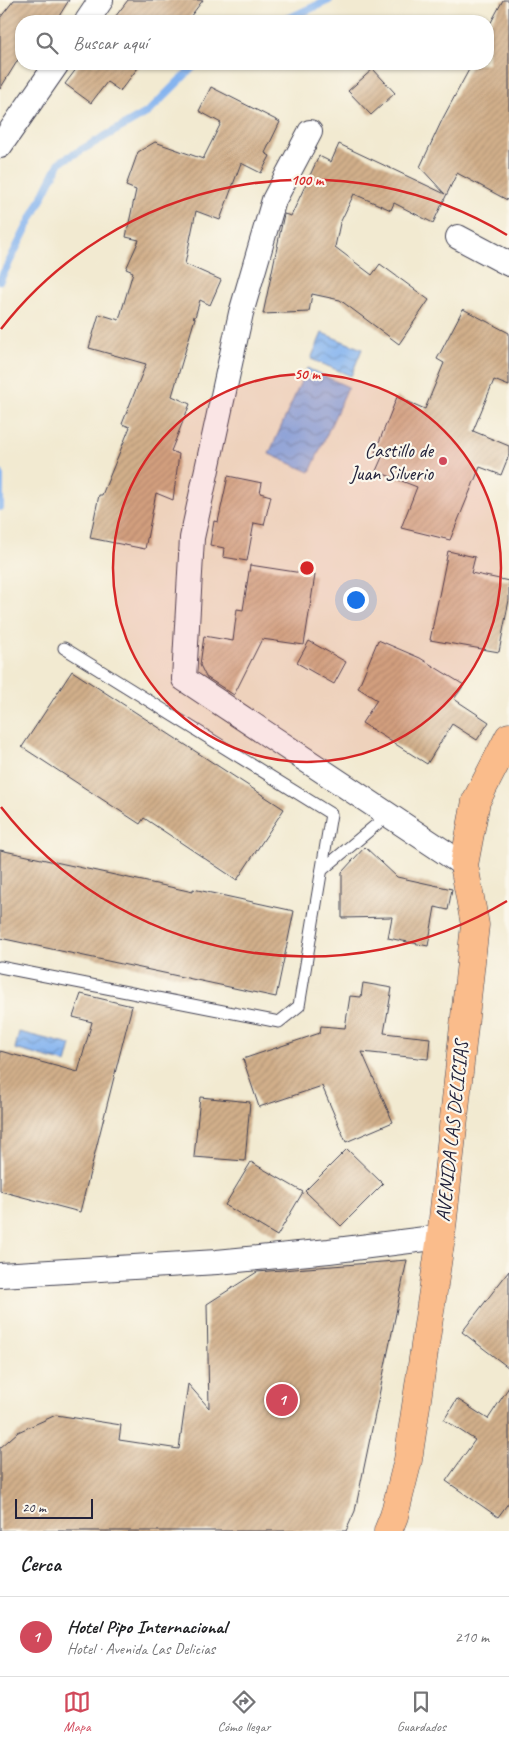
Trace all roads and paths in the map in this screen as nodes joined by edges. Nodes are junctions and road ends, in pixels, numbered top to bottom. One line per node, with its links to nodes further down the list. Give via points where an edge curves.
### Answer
1 (102, 0): 2 (street)
2 (91, 15)
3 (53, 70): 5 (street)
4 (310, 132): 10 (street, via 274,200 241,313 192,538 184,679)
5 (0, 146)
6 (458, 237): 7 (street)
7 (509, 264)
8 (64, 648): 12 (lane, via 331,814)
9 (509, 737): 11 (main road, AVENIDA LAS DELICIAS, via 476,801)
10 (389, 814): 11 (street); 12 (lane)
11 (464, 865): 14 (main road, AVENIDA LAS DELICIAS, via 475,925)
12 (322, 870): 13 (lane, via 299,1006 279,1022)
13 (0, 967)
14 (441, 1237): 15 (street, via 216,1262); 16 (main road, AVENIDA LAS DELICIAS, via 408,1460)
15 (0, 1275)
16 (388, 1531)

